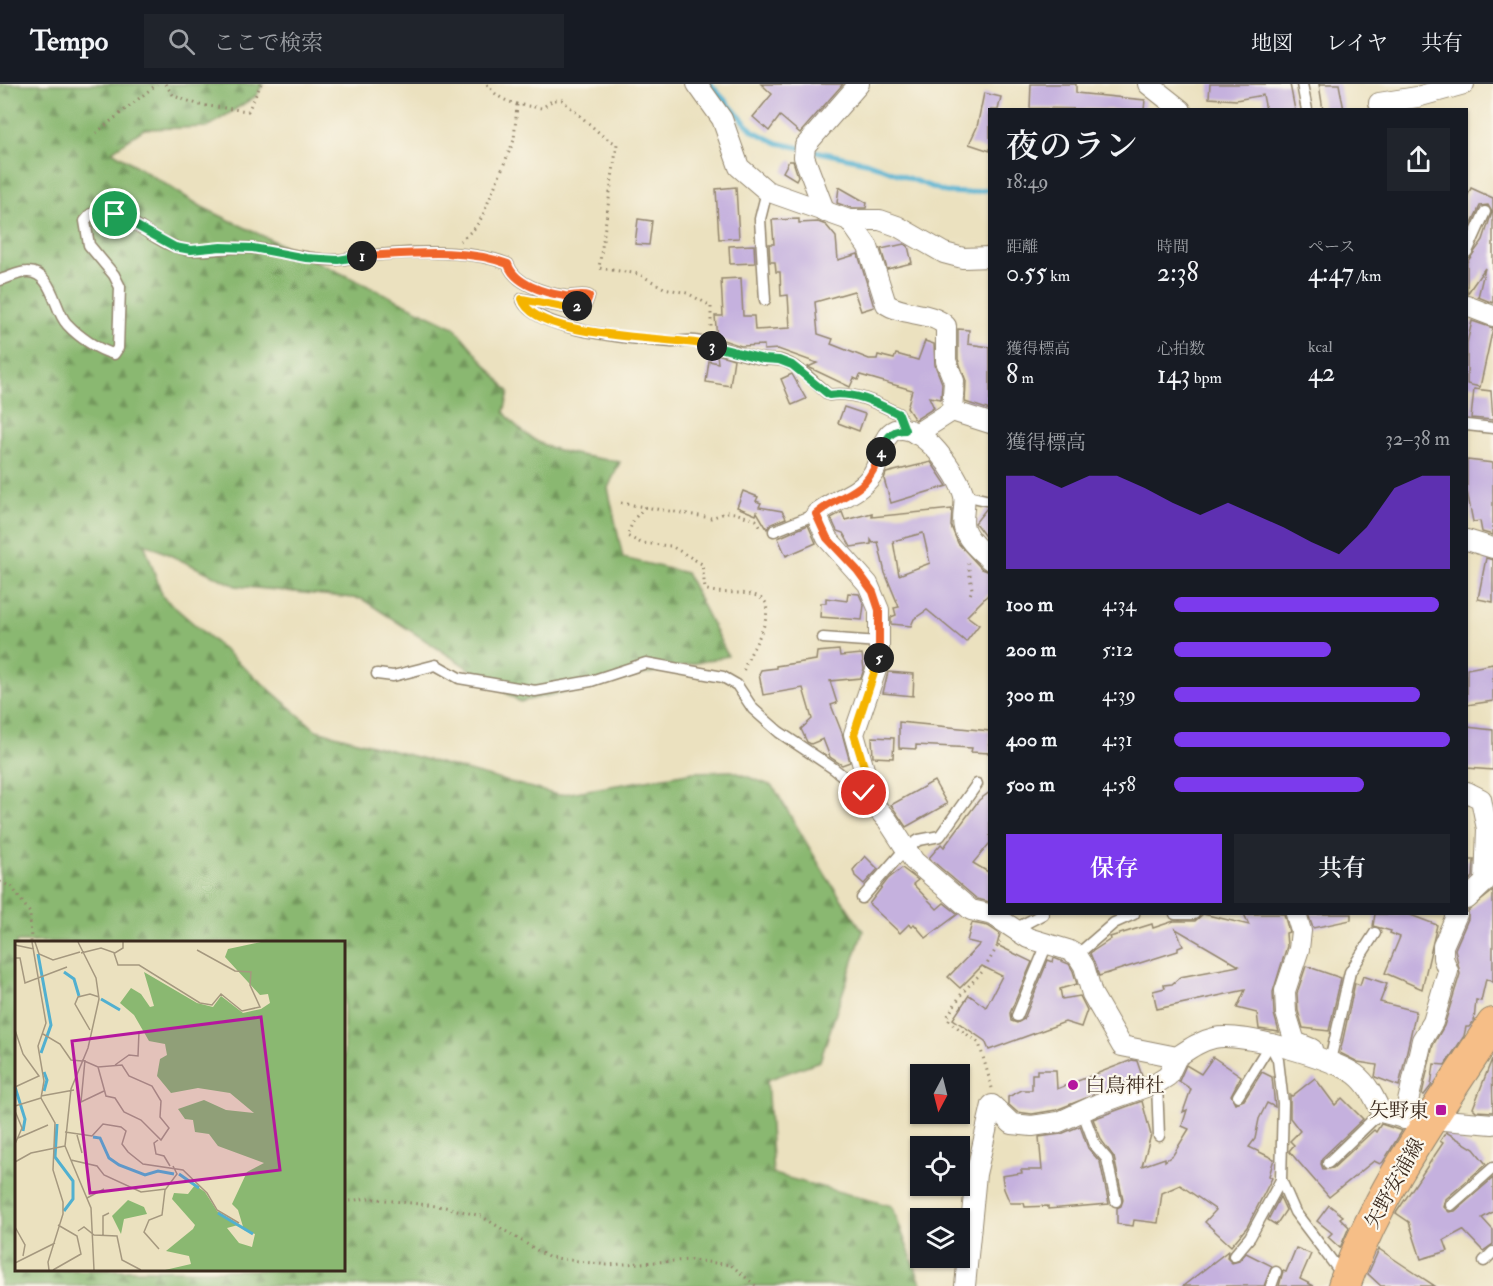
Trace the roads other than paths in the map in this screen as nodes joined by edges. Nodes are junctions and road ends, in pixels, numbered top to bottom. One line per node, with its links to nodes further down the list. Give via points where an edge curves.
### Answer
1 (697, 84): 9 (street, via 722,119 739,167)
2 (859, 84): 11 (street, via 804,152)
3 (1148, 84): 7 (street)
4 (1302, 84): 8 (lane)
5 (1464, 84): 6 (street)
6 (1380, 102)
7 (1178, 108)
8 (1307, 108)
9 (767, 191): 11 (street); 16 (lane, via 760,219)
10 (1485, 212): 13 (lane)
11 (825, 213): 12 (street)
12 (849, 220): 14 (street, via 880,220 944,253 963,258); 19 (street, via 868,247 886,304 934,318 946,326 946,361 954,381)
13 (1468, 250)
14 (988, 257)
15 (0, 280): 23 (lane, via 27,272 39,276 51,290 66,323 102,351 114,354 118,348 120,287 89,245 85,221 91,214 115,214 175,247 191,250 253,248 338,260 400,254 488,256 508,264 521,282 567,297 589,296 586,304 563,307 522,299 534,315 614,336 706,344 779,360 792,365 829,395 839,393 866,399 899,414)
16 (765, 300)
17 (1468, 306): 18 (street)
18 (1493, 316)
19 (952, 411): 20 (street); 23 (street)
20 (988, 422)
21 (1468, 425): 22 (lane)
22 (1493, 428)
23 (911, 432): 24 (street, via 939,453); 26 (street, via 896,430 889,435 874,473 859,489)
24 (964, 495): 25 (lane); 30 (street, via 964,529)
25 (988, 501)
26 (816, 514): 27 (lane); 32 (street, via 827,538 873,592 879,610)
27 (774, 531)
28 (1468, 540): 29 (street)
29 (1493, 548)
30 (988, 558)
31 (824, 638): 32 (lane)
32 (879, 642): 36 (street, via 879,661 854,734 866,773)
33 (377, 674): 36 (lane, via 393,676 435,665 459,678 535,691 591,681 646,663 723,677 741,689 753,709 779,732)
34 (977, 784): 37 (lane, via 940,836 919,840)
35 (1468, 792): 38 (street, via 1481,799 1485,811)
36 (864, 793): 37 (street)
37 (906, 848): 39 (lane); 41 (street, via 931,879 971,910)
38 (1489, 885): 40 (street)
39 (862, 898)
40 (1468, 898)
41 (988, 914)
42 (993, 915): 47 (street)
43 (1041, 915): 47 (lane)
44 (1132, 915): 50 (lane, via 1114,923)
45 (1296, 915): 55 (street, via 1301,931 1285,991 1286,1013 1295,1042)
46 (1457, 915): 60 (street, via 1443,946 1448,971 1432,1022 1422,1040)
47 (1012, 927): 49 (street)
48 (1375, 933): 55 (lane, via 1350,972)
49 (1047, 944): 50 (street); 51 (lane)
50 (1077, 955): 54 (street, via 1092,994 1122,1046)
51 (1017, 1016)
52 (1493, 1024): 60 (main road, 矢野安浦線)
53 (1270, 1044): 54 (street, via 1217,1037); 55 (street); 57 (lane); 65 (lane, via 1278,1060 1283,1103)
54 (1177, 1057): 56 (street, via 1168,1076)
55 (1323, 1058): 58 (street, via 1357,1076 1372,1092)
56 (1157, 1083): 59 (street); 62 (lane)
57 (1238, 1096)
58 (1381, 1112): 60 (street); 63 (lane)
59 (1083, 1113): 66 (lane, via 1095,1145 1107,1159); 73 (street, via 1032,1126 1012,1124 992,1105 976,1174)
60 (1421, 1121): 61 (street); 72 (main road, 矢野安浦線, via 1374,1212)
61 (1493, 1124)
62 (1159, 1136)
63 (1328, 1162)
64 (1493, 1168): 67 (lane)
65 (1281, 1179): 69 (lane, via 1250,1238); 72 (lane, via 1294,1212)
66 (1116, 1201)
67 (1451, 1204)
68 (1493, 1252): 70 (lane)
69 (1234, 1256)
70 (1484, 1261)
71 (1276, 1272): 74 (lane)
72 (1345, 1283)
73 (965, 1286)
74 (1270, 1286)

